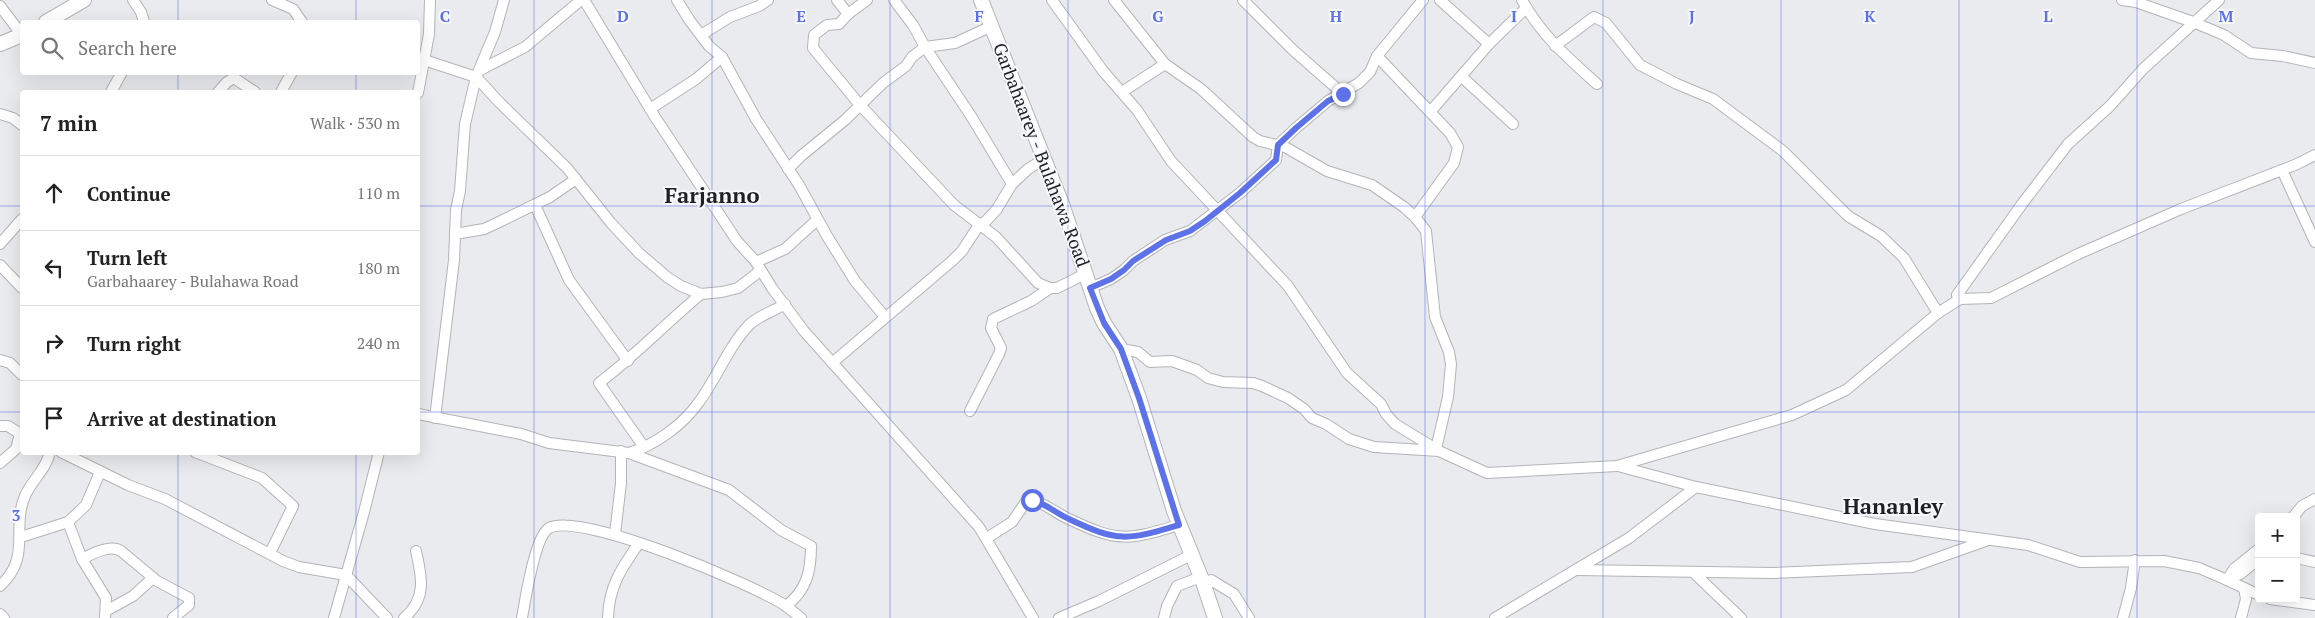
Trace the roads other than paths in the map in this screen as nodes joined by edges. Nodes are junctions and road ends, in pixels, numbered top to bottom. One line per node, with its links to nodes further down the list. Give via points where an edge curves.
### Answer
1 (84, 0): 23 (main road)
2 (133, 0): 24 (street)
3 (272, 0): 25 (street, via 293,9)
4 (504, 0): 40 (street)
5 (582, 0): 40 (street, via 525,47); 54 (street)
6 (677, 0): 29 (street)
7 (768, 0): 29 (street, via 730,17)
8 (837, 0): 22 (street)
9 (867, 0): 22 (street)
10 (894, 0): 34 (street)
11 (981, 0): 27 (main road, Garbahaarey - Bulahawa Road)
12 (1052, 0): 51 (street)
13 (1114, 0): 39 (street)
14 (1243, 0): 52 (street)
15 (1422, 0): 35 (street)
16 (1440, 0): 32 (street)
17 (2122, 0): 26 (street)
18 (2219, 0): 26 (street)
19 (428, 1): 37 (street, via 429,34)
20 (1524, 4): 32 (street); 33 (street)
21 (0, 6): 28 (street)
22 (848, 14): 53 (street, via 839,24 827,24 814,35 813,48)
23 (49, 20)
24 (143, 20)
25 (301, 20)
26 (2193, 22): 38 (street, via 2224,35 2251,53); 82 (street, via 2068,144 1957,295)
27 (992, 26): 34 (street, via 955,43); 61 (main road, Garbahaarey - Bulahawa Road)
28 (20, 32)
29 (701, 35): 36 (street)
30 (20, 36): 31 (main road)
31 (0, 44)
32 (1490, 44): 44 (street)
33 (1555, 46): 45 (street); 84 (street, via 1594,17 1606,23 1640,65 1713,99 1783,151 1848,216 1880,236 1904,258)
34 (925, 47): 53 (street); 65 (street)
35 (1377, 56): 52 (street, via 1370,72); 55 (street)
36 (722, 57): 54 (street, via 696,79); 62 (street)
37 (420, 59): 40 (street)
38 (2315, 63)
39 (1165, 64): 51 (street); 59 (street, via 1201,88 1253,137)
40 (478, 73): 64 (street); 72 (street, via 465,124)
41 (120, 75): 46 (street)
42 (290, 75): 49 (street)
43 (419, 75): 50 (street)
44 (1462, 77): 55 (street); 58 (street)
45 (1597, 84)
46 (112, 90)
47 (220, 90): 48 (street, via 234,78)
48 (251, 90)
49 (282, 90)
50 (418, 90)
51 (1122, 92): 67 (street, via 1167,156)
52 (1343, 94): 59 (street, via 1328,101)
53 (859, 104): 62 (street); 71 (street, via 954,205)
54 (650, 109): 76 (street, via 737,241)
55 (1430, 112): 68 (street, via 1450,133 1458,153)
56 (0, 114): 57 (street)
57 (20, 123)
58 (1513, 124)
59 (1278, 145): 67 (street, via 1276,160); 68 (street, via 1326,171 1372,185)
60 (2315, 155): 63 (street)
61 (1044, 160): 65 (street); 77 (main road, Garbahaarey - Bulahawa Road)
62 (788, 169): 69 (street)
63 (2282, 170): 73 (street); 82 (street, via 2181,208 2078,254 1991,298)
64 (576, 179): 66 (street); 81 (street, via 639,253 667,277)
65 (1012, 184): 71 (street, via 996,209)
66 (536, 204): 72 (street, via 484,229); 88 (street, via 569,280)
67 (1216, 211): 80 (street, via 1190,231 1166,240 1111,279); 98 (street, via 1288,286 1353,380 1381,404 1395,424)
68 (1415, 217): 98 (street, via 1426,231 1435,317 1451,364)
69 (818, 220): 76 (street, via 785,249); 85 (street, via 855,281)
70 (20, 224): 74 (street)
71 (978, 225): 79 (street, via 996,237 1038,283); 85 (street, via 952,262)
72 (455, 234): 93 (street)
73 (2315, 242)
74 (0, 244)
75 (0, 265): 78 (street)
76 (758, 266): 81 (street, via 738,288); 83 (street)
77 (1085, 274): 79 (street); 80 (main road, Garbahaarey - Bulahawa Road)
78 (20, 286)
79 (1050, 288): 91 (street, via 993,319 991,328 1000,348 999,354)
80 (1090, 288): 86 (main road, Garbahaarey - Bulahawa Road, via 1104,323)
81 (700, 294): 88 (street)
82 (1960, 299): 84 (street)
83 (785, 304): 89 (street); 97 (street, via 751,323 698,404 671,430)
84 (1938, 313): 105 (street, via 1846,390 1792,414)
85 (884, 317): 89 (street)
86 (1121, 349): 98 (street, via 1138,352 1150,362 1183,364 1208,378 1223,382 1262,386 1288,398 1312,418 1342,436 1361,443 1374,447); 111 (main road, Garbahaarey - Bulahawa Road)
87 (0, 360): 90 (street, via 10,363)
88 (628, 361): 97 (street, via 599,383)
89 (832, 363): 114 (street)
90 (20, 373)
91 (970, 412)
92 (420, 414): 93 (street)
93 (435, 418): 99 (street, via 515,432 549,443)
94 (0, 426): 95 (street, via 8,426)
95 (20, 434)
96 (20, 438): 104 (street, via 16,449)
97 (644, 447): 99 (street)
98 (1437, 450): 105 (street, via 1487,472)
99 (625, 452): 112 (street); 137 (street, via 729,490 781,530 810,546 808,578 797,598)
100 (49, 455): 113 (street, via 25,496 20,511)
101 (67, 455): 106 (street)
102 (203, 455): 119 (street, via 262,478 293,506)
103 (378, 455): 128 (street)
104 (0, 463)
105 (1617, 466): 107 (street)
106 (100, 472): 110 (street, via 86,505); 119 (street, via 164,499)
107 (1696, 487): 115 (street, via 1875,524); 126 (street, via 1629,538)
108 (2315, 499): 109 (street)
109 (2296, 513)
110 (68, 522): 113 (street); 121 (street)
111 (1179, 525): 114 (street, via 1128,538 1107,536 1032,500 1025,503 1012,522); 120 (main road, Garbahaarey - Bulahawa Road)
112 (615, 534): 116 (street); 145 (street, via 566,525 549,528 531,571)
113 (21, 537): 132 (street, via 14,569)
114 (987, 538): 148 (street)
115 (1990, 539): 123 (street, via 2039,547 2080,562); 127 (street, via 1912,567 1774,573)
116 (639, 543): 137 (street, via 733,580); 146 (street, via 619,571 612,588)
117 (416, 551): 144 (street, via 422,574 422,591)
118 (2255, 552): 131 (street, via 2234,569)
119 (270, 553): 128 (street, via 299,566)
120 (1191, 555): 130 (main road, Garbahaarey - Bulahawa Road); 149 (street)
121 (82, 559): 129 (street, via 117,548); 139 (street, via 101,586 106,598)
122 (2300, 559): 125 (street)
123 (2135, 560): 131 (street, via 2164,561 2199,568); 155 (street)
124 (2255, 562): 131 (street)
125 (2315, 562)
126 (1576, 570): 127 (street); 153 (street)
127 (1693, 572): 154 (street)
128 (346, 575): 142 (street); 143 (street)
129 (153, 578): 139 (street); 141 (street, via 189,598 189,605)
130 (1202, 579): 150 (street, via 1177,586); 151 (main road, Garbahaarey - Bulahawa Road); 152 (street, via 1211,580 1234,594)
131 (2227, 580): 133 (street)
132 (0, 586)
133 (2244, 588): 134 (street); 156 (street, via 2246,599)
134 (2255, 593)
135 (2300, 603): 136 (street)
136 (2315, 605)
137 (786, 606): 147 (street)
138 (0, 614): 140 (street)
139 (106, 614)
140 (4, 618)
141 (173, 618)
142 (334, 618)
143 (387, 618)
144 (404, 618)
145 (522, 618)
146 (608, 618)
147 (801, 618)
148 (1033, 618)
149 (1059, 618)
150 (1164, 618)
151 (1214, 618)
152 (1249, 618)
153 (1495, 618)
154 (1741, 618)
155 (2123, 618)
156 (2240, 618)

